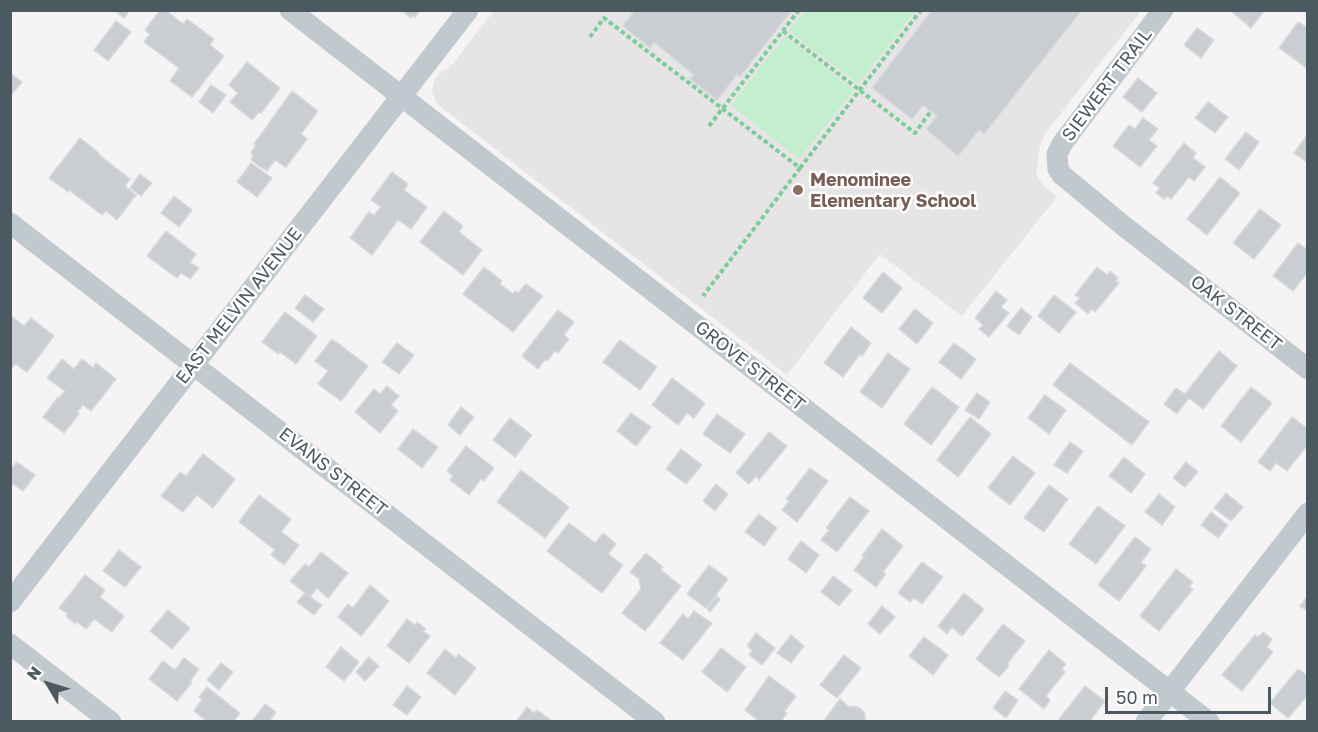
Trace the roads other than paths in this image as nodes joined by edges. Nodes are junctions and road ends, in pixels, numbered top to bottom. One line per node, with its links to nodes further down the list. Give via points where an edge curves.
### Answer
1 (291, 10): 4 (street, GROVE STREET)
2 (468, 10): 4 (street, EAST MELVIN AVENUE)
3 (1163, 10): 6 (street, SIEWERT TRAIL, via 1062,144 1057,165 1062,175)
4 (403, 96): 7 (street, EAST MELVIN AVENUE); 12 (street, GROVE STREET)
5 (10, 223): 7 (street, EVANS STREET)
6 (1164, 257): 8 (street, OAK STREET)
7 (194, 364): 10 (street, EAST MELVIN AVENUE); 14 (street, EVANS STREET)
8 (1308, 369)
9 (1308, 513): 12 (street)
10 (10, 602)
11 (10, 644): 13 (street)
12 (1170, 691): 15 (street); 16 (street, GROVE STREET)
13 (111, 722)
14 (655, 722)
15 (1146, 722)
16 (1209, 722)

